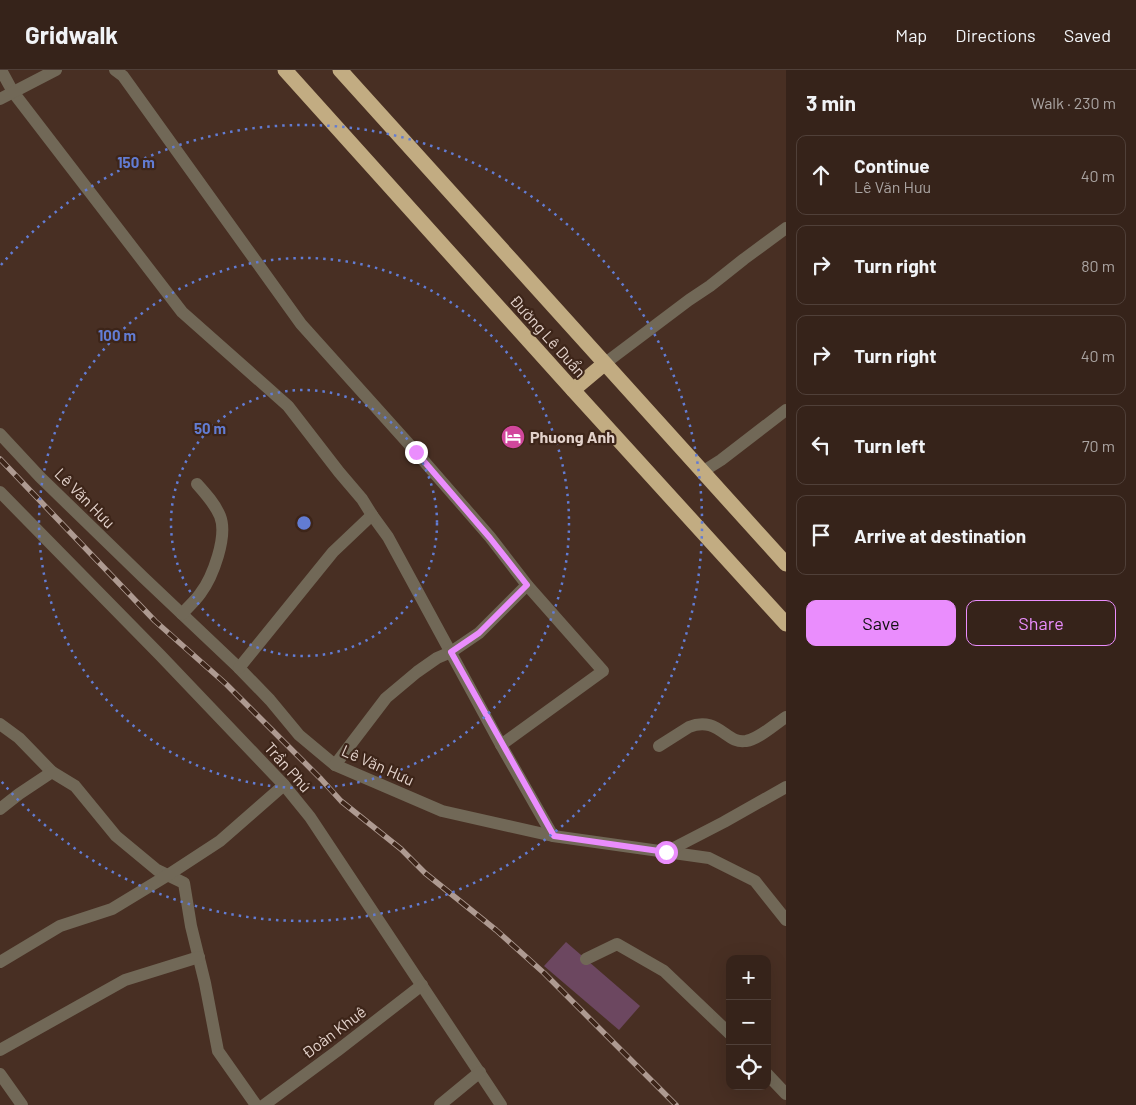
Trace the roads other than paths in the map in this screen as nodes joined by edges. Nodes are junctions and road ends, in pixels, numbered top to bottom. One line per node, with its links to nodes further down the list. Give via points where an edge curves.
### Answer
1 (1, 70): 6 (street)
2 (56, 70): 6 (street)
3 (115, 70): 18 (street, via 123,76 301,324 484,530)
4 (285, 70): 10 (highway, Đường Lê Duẩn)
5 (340, 70): 9 (highway, Đường Lê Duẩn)
6 (13, 92): 7 (street); 16 (street, via 182,312 288,406)
7 (0, 99)
8 (786, 228): 9 (street)
9 (604, 364): 10 (highway); 13 (highway, Đường Lê Duẩn)
10 (574, 390): 20 (highway, Đường Lê Duẩn)
11 (786, 410): 13 (street)
12 (0, 434): 19 (street, Lê Văn Hưu, via 47,484)
13 (702, 472): 17 (highway, Đường Lê Duẩn)
14 (197, 484): 19 (street, via 220,516 223,535 209,578)
15 (0, 492): 29 (street, Trần Phú)
16 (372, 515): 21 (street, via 388,537); 22 (street, via 333,552)
17 (786, 564)
18 (527, 585): 21 (street, via 479,633); 25 (street, via 604,671)
19 (182, 614): 22 (street, Lê Văn Hưu)
20 (786, 624)
21 (451, 652): 25 (street); 27 (street, via 417,672 386,698)
22 (239, 668): 27 (street, Lê Văn Hưu, via 299,735)
23 (786, 717): 26 (street, via 747,741 741,742 703,724 689,727)
24 (0, 724): 28 (street, via 19,738)
25 (501, 745): 32 (street)
26 (659, 746)
27 (335, 766): 32 (street, Lê Văn Hưu, via 442,811)
28 (52, 772): 31 (street); 34 (street, via 75,786 116,836)
29 (284, 785): 34 (street, via 220,841); 39 (street, Trần Phú, via 310,817)
30 (786, 787): 33 (street)
31 (0, 809)
32 (554, 836): 33 (street, Lê Văn Hưu)
33 (666, 852): 35 (street, Lê Văn Hưu, via 709,858 755,881)
34 (168, 875): 36 (street, via 184,883); 38 (street, via 112,909 60,926)
35 (786, 920)
36 (199, 957): 41 (street, via 126,980); 47 (street, via 218,1051)
37 (586, 959): 40 (street, via 617,944 664,970)
38 (0, 962)
39 (422, 985): 42 (street, Trần Phú); 48 (street, Đoàn Khuê)
40 (726, 1030)
41 (0, 1050)
42 (480, 1072): 49 (street); 50 (street, Trần Phú)
43 (0, 1074): 46 (street)
44 (771, 1078): 45 (street)
45 (786, 1094)
46 (22, 1105)
47 (256, 1105)
48 (264, 1105)
49 (440, 1105)
50 (501, 1105)

